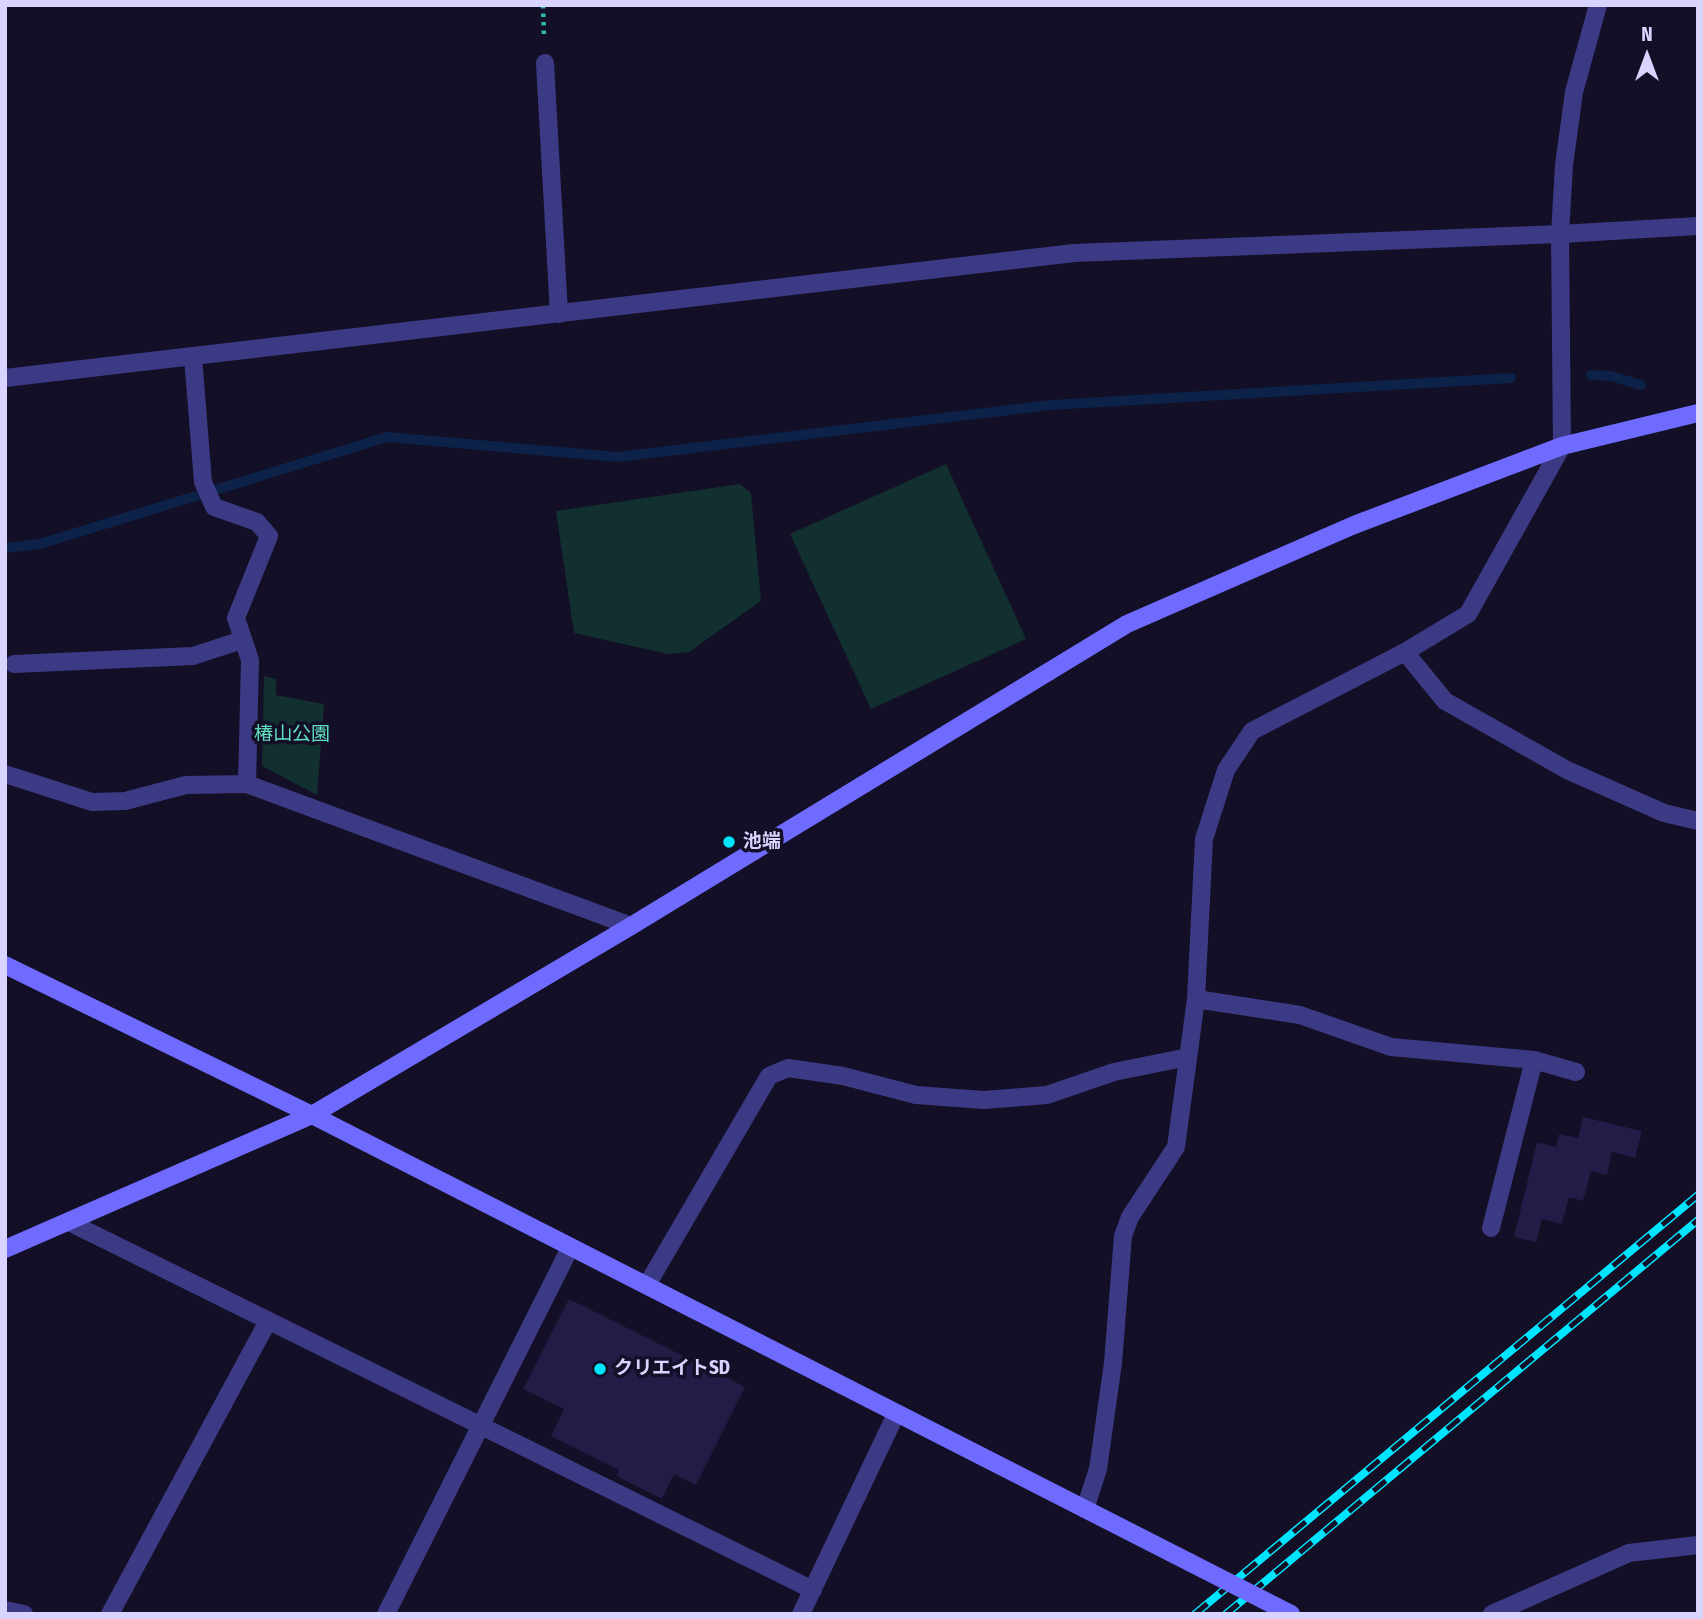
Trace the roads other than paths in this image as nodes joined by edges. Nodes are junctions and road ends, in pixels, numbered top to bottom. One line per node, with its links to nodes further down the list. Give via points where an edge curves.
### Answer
1 (1598, 5): 4 (street, via 1574,92)
2 (545, 63): 5 (street)
3 (1698, 226): 4 (street)
4 (1560, 234): 5 (street, via 1074,253); 9 (street)
5 (559, 314): 6 (street)
6 (192, 357): 7 (street); 10 (street, via 203,482 214,507 257,522 269,536 236,618)
7 (5, 378)
8 (1698, 413): 9 (street)
9 (1562, 446): 11 (street, via 1468,614); 16 (street, via 1354,525 1127,624)
10 (242, 640): 12 (street, via 192,656); 14 (street, via 250,660)
11 (1405, 652): 15 (street, via 1445,701 1567,770 1664,813); 18 (street, via 1252,731 1226,770 1204,839)
12 (14, 664)
13 (5, 774): 14 (street, via 92,802 125,801 187,785)
14 (247, 784): 16 (street)
15 (1698, 821)
16 (631, 926): 22 (street)
17 (5, 965): 22 (street)
18 (1196, 999): 19 (street); 20 (street, via 1300,1016 1391,1047)
19 (1188, 1057): 27 (street, via 1114,1072 1047,1095 984,1100 916,1095 843,1076 788,1068 769,1076); 31 (street, via 1176,1147 1130,1217 1123,1236 1098,1469)
20 (1534, 1060): 21 (street); 24 (street)
21 (1576, 1072)
22 (312, 1115): 23 (street); 25 (street)
23 (71, 1223): 26 (street); 28 (street)
24 (1491, 1228)
25 (570, 1248): 27 (street); 30 (street)
26 (5, 1249)
27 (647, 1285): 29 (street)
28 (268, 1321): 30 (street); 36 (street)
29 (896, 1414): 31 (street); 33 (street)
30 (481, 1427): 33 (street); 37 (street)
31 (1085, 1509): 39 (street, bridge)
32 (1698, 1545): 40 (street, via 1629,1553)
33 (813, 1590): 38 (street)
34 (5, 1610): 35 (street)
35 (24, 1614)
36 (110, 1614)
37 (386, 1614)
38 (802, 1614)
39 (1292, 1614)
40 (1492, 1614)

